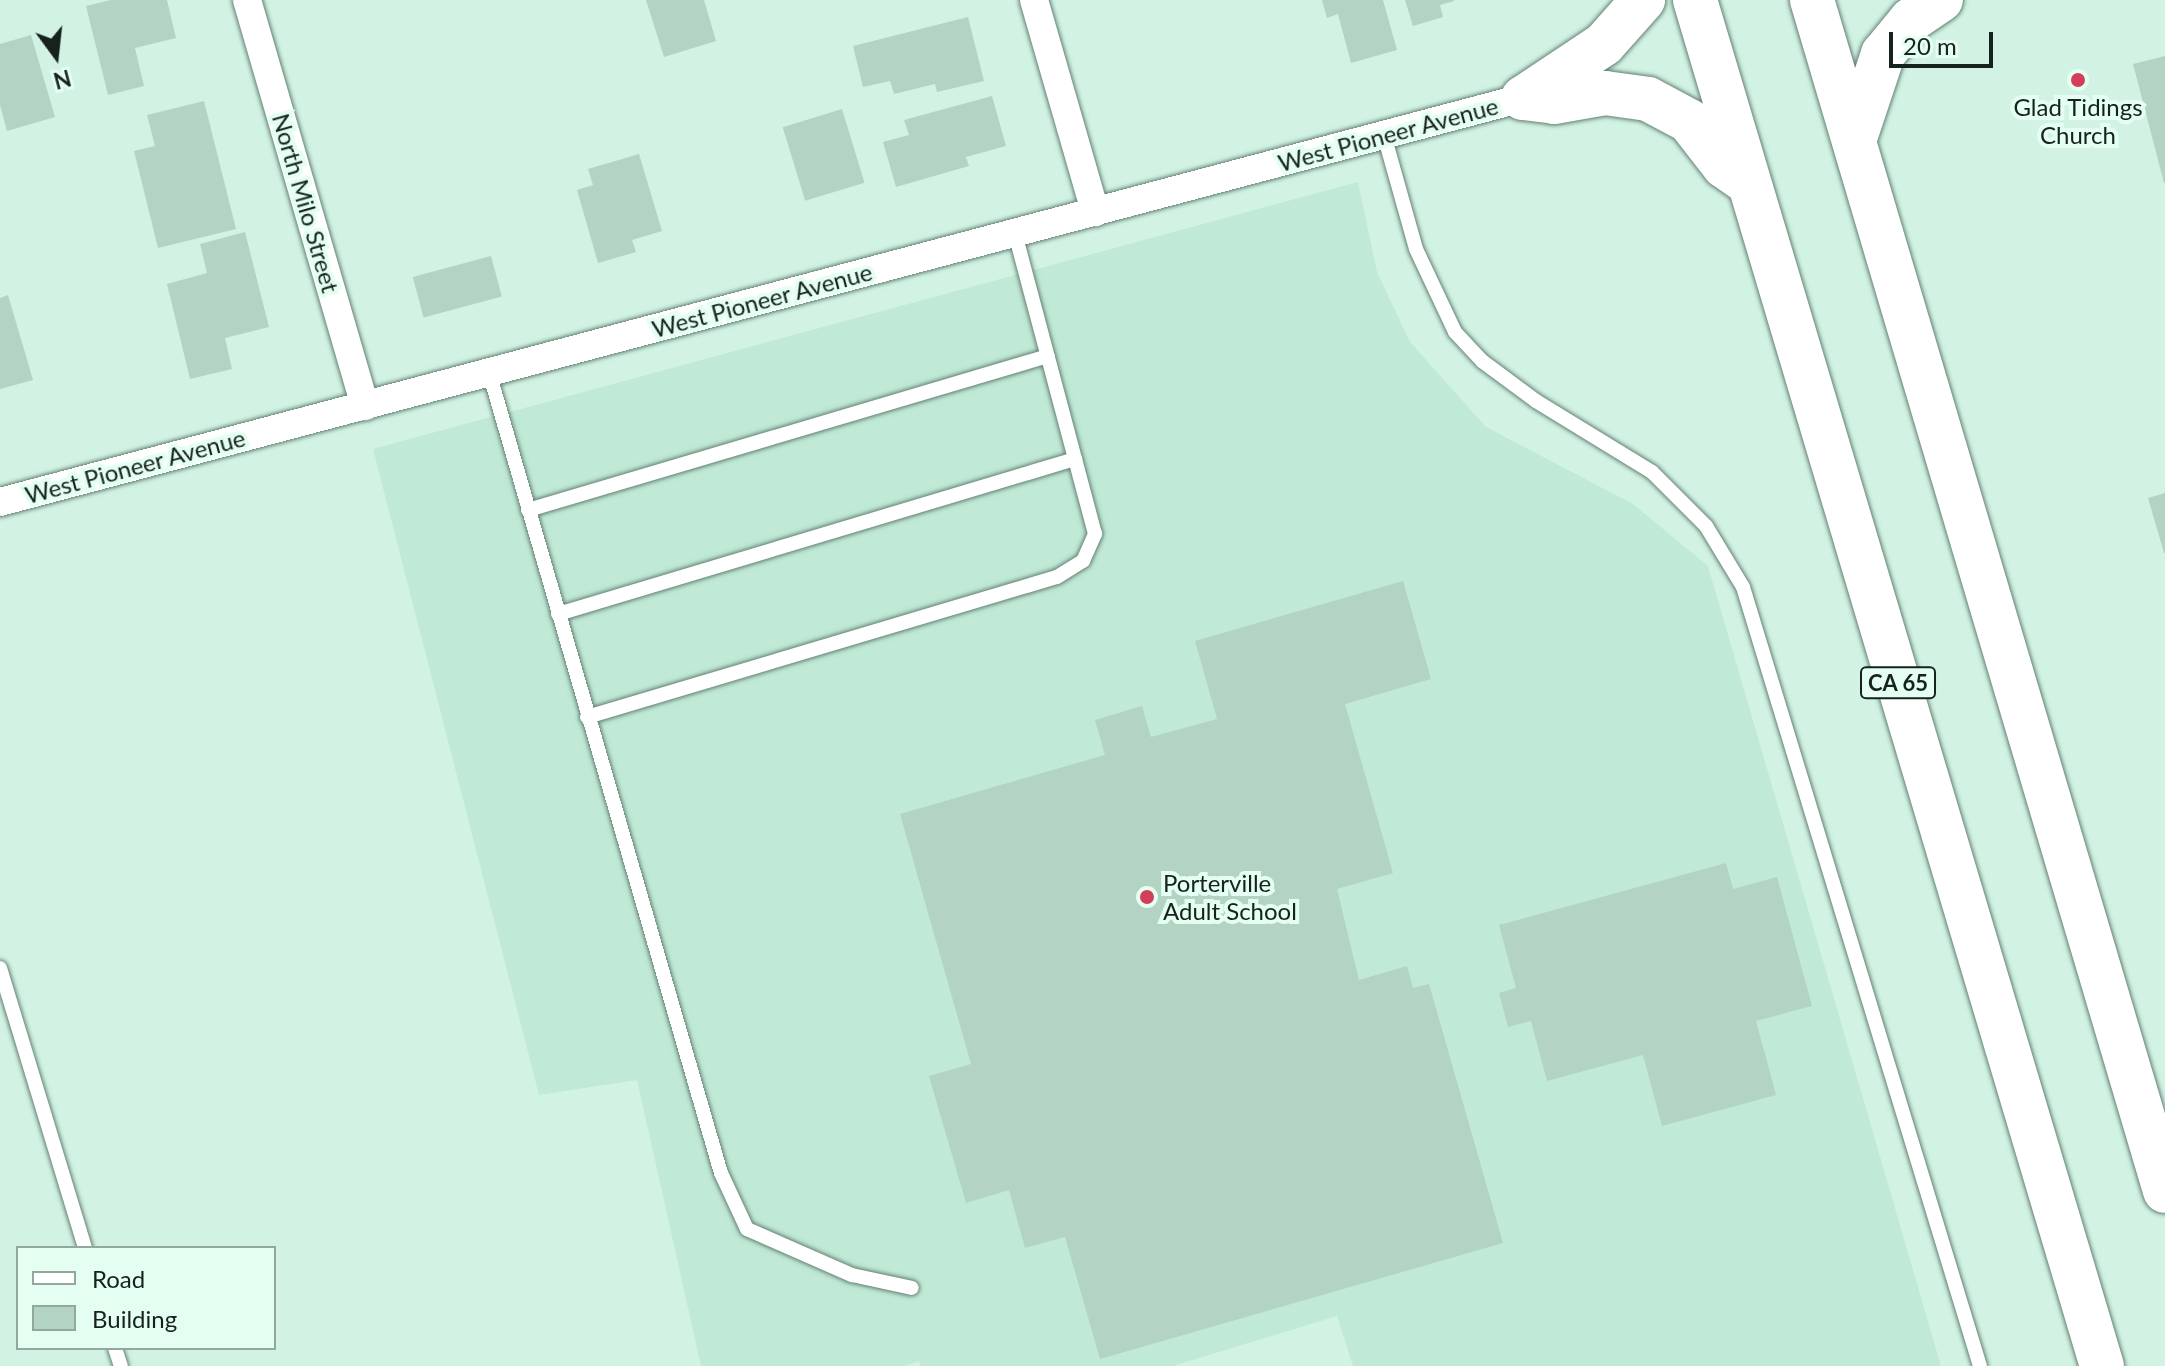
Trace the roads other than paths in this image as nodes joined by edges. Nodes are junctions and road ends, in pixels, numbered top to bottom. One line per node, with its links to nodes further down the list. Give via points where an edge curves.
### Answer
1 (247, 0): 15 (street, North Milo Street)
2 (1034, 0): 11 (street)
3 (1643, 0): 7 (highway, via 1604,44)
4 (1695, 0): 10 (highway, CA 65)
5 (1812, 0): 9 (highway)
6 (1941, 0): 9 (highway, via 1911,20 1883,54)
7 (1523, 98): 8 (street, West Pioneer Avenue); 10 (highway, via 1554,102 1605,93 1648,99 1689,121 1724,166)
8 (1384, 135): 11 (street, West Pioneer Avenue); 25 (lane, via 1416,249 1455,332 1482,361 1536,401 1652,472 1706,526 1743,587)
9 (1854, 141): 22 (highway)
10 (1749, 183): 26 (highway, CA 65)
11 (1095, 212): 12 (street, West Pioneer Avenue)
12 (1015, 233): 13 (lane); 14 (street, West Pioneer Avenue)
13 (1048, 356): 16 (lane); 18 (lane)
14 (489, 372): 15 (street, West Pioneer Avenue); 18 (lane)
15 (365, 406): 17 (street, West Pioneer Avenue)
16 (1075, 459): 19 (lane); 20 (lane, via 1095,534 1083,561 1057,577)
17 (0, 502)
18 (528, 510): 19 (lane)
19 (558, 614): 20 (lane)
20 (587, 717): 24 (lane, via 721,1173 747,1229 852,1275)
21 (0, 968): 23 (lane)
22 (2165, 1191)
23 (84, 1246)
24 (912, 1288)
25 (1980, 1366)
26 (2102, 1366)

